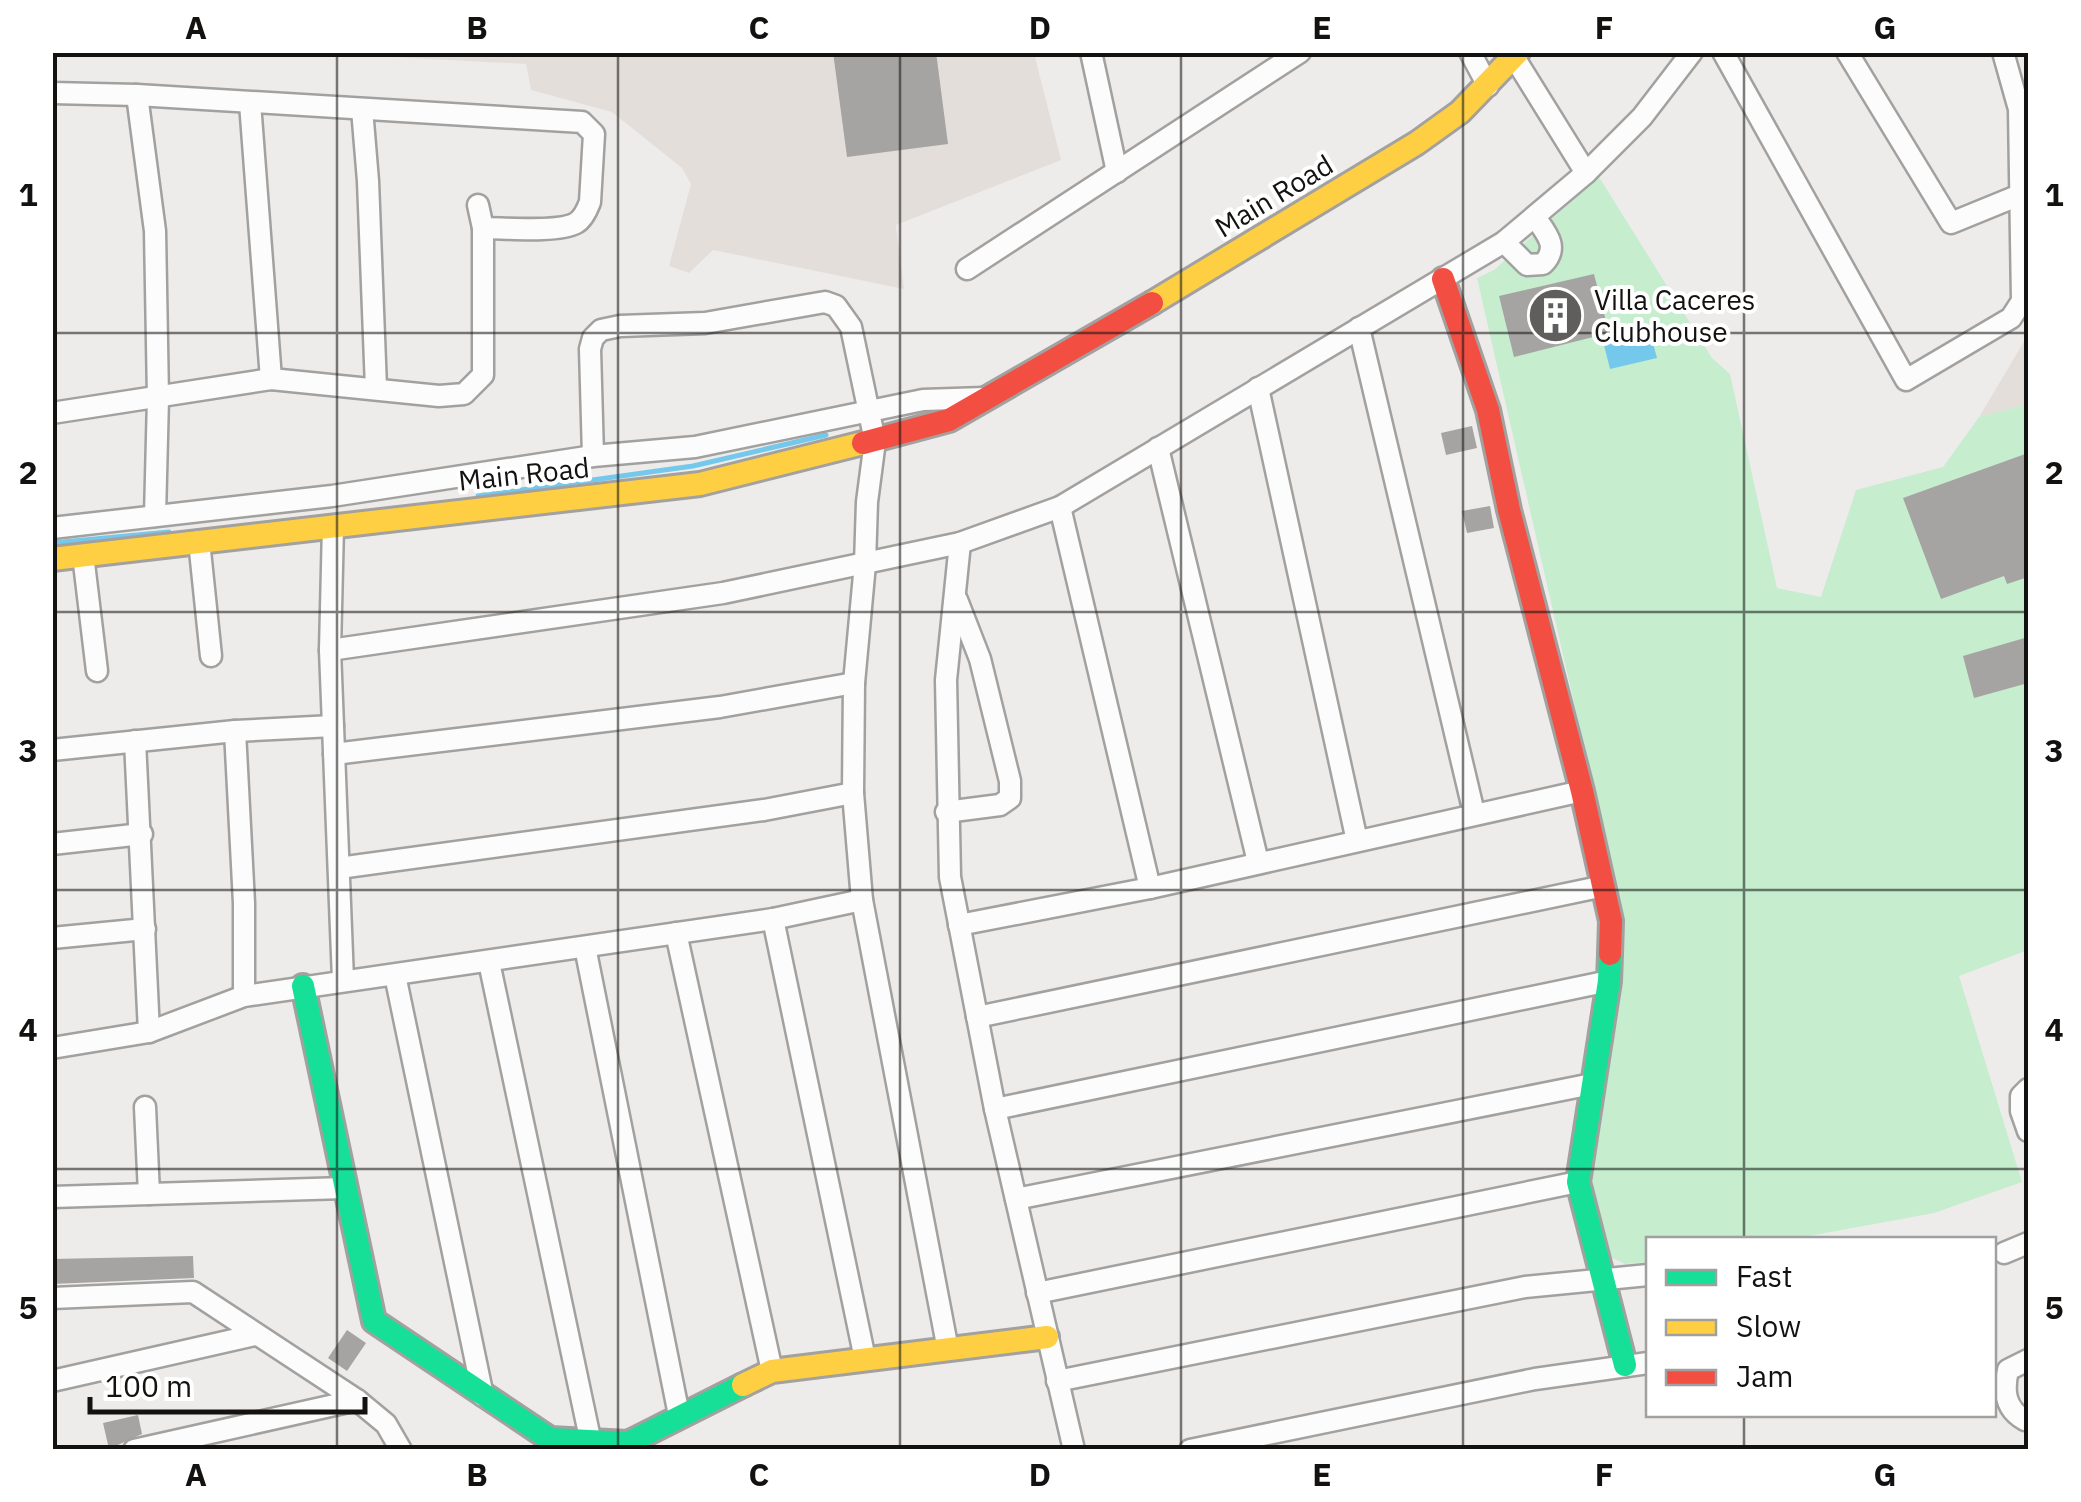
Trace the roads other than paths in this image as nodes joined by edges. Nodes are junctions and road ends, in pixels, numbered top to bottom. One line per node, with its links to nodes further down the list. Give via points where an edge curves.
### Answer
1 (1300, 52): 15 (street)
2 (1470, 52): 9 (street)
3 (1692, 52): 16 (street)
4 (1722, 52): 17 (street, via 1906,380 2010,318 2022,301)
5 (1848, 52): 17 (street, via 1951,223)
6 (2003, 52): 14 (street)
7 (1094, 54): 15 (street)
8 (1516, 55): 9 (street, Main Road); 16 (street)
9 (1488, 86): 29 (street, Main Road, via 1337,194)
10 (52, 94): 11 (street)
11 (137, 96): 12 (street); 28 (street, via 155,231)
12 (250, 103): 13 (street); 25 (street)
13 (362, 108): 20 (street, via 582,122 594,134 590,202 576,224); 26 (street)
14 (2024, 108): 17 (street)
15 (1117, 172): 22 (street)
16 (1586, 174): 19 (street)
17 (2022, 194)
18 (478, 204): 20 (street)
19 (1536, 217): 21 (street); 21 (street, via 1552,243 1544,264 1527,265)
20 (483, 228): 26 (street, via 483,375 464,394 450,396)
21 (1504, 242): 23 (street)
22 (967, 269)
23 (1443, 279): 24 (street); 54 (street, via 1488,410)
24 (1359, 328): 27 (street); 57 (street)
25 (270, 379): 26 (street); 28 (street)
26 (376, 388)
27 (1258, 388): 33 (street); 59 (street)
28 (158, 398): 31 (street); 36 (street)
29 (991, 398): 30 (street, Main Road); 32 (street, Main Road, via 949,420)
30 (868, 410): 32 (street); 34 (street, Main Road, via 695,448); 34 (street, via 851,327 836,306 824,302 705,323 620,326 602,330 590,348)
31 (52, 413)
32 (875, 441): 37 (street, Main Road, via 700,484); 43 (street)
33 (1158, 448): 35 (street); 61 (street)
34 (592, 456): 36 (street, Main Road)
35 (1060, 506): 40 (street); 64 (street)
36 (155, 516): 38 (street, Main Road)
37 (333, 526): 39 (street, Main Road); 45 (street)
38 (52, 528)
39 (199, 542): 41 (street, Main Road); 46 (street)
40 (960, 543): 43 (street); 44 (street)
41 (83, 555): 42 (street, Main Road); 47 (street)
42 (52, 559)
43 (865, 564): 45 (street, via 724,593); 48 (street)
44 (956, 596): 56 (street, via 946,680); 56 (street, via 980,659 1010,798 1000,806)
45 (330, 650): 49 (street)
46 (211, 656)
47 (97, 671)
48 (854, 683): 53 (street, via 720,707); 55 (street)
49 (333, 726): 50 (street); 53 (street)
50 (235, 731): 51 (street); 77 (street)
51 (135, 740): 52 (street); 58 (street)
52 (52, 750)
53 (334, 754): 62 (street)
54 (1582, 790): 57 (street); 63 (street)
55 (853, 793): 62 (street); 65 (street)
56 (946, 812): 67 (street)
57 (1474, 813): 59 (street)
58 (142, 834): 60 (street); 68 (street)
59 (1357, 842): 61 (street)
60 (52, 844)
61 (1258, 862): 64 (street)
62 (340, 868): 74 (street)
63 (1604, 886): 75 (street); 78 (street)
64 (1150, 888): 67 (street)
65 (862, 900): 66 (street); 99 (street)
66 (774, 919): 69 (street); 100 (street)
67 (959, 925): 78 (street)
68 (145, 929): 70 (street); 79 (street)
69 (676, 933): 71 (street); 103 (street)
70 (52, 938)
71 (584, 947): 72 (street); 108 (street)
72 (489, 962): 73 (street); 110 (street)
73 (395, 975): 74 (street); 106 (street)
74 (343, 980): 76 (street)
75 (1609, 980): 81 (street); 84 (street)
76 (303, 986): 77 (street); 87 (street)
77 (244, 996): 79 (street)
78 (977, 1017): 84 (street)
79 (148, 1032): 80 (street)
80 (52, 1048)
81 (1592, 1084): 86 (street); 90 (street)
82 (2028, 1090): 85 (street, via 2021,1096)
83 (145, 1107): 88 (street)
84 (995, 1108): 90 (street)
85 (2028, 1131)
86 (1578, 1182): 94 (street); 95 (street)
87 (346, 1188): 88 (street); 106 (street, via 374,1321)
88 (148, 1194): 89 (street)
89 (52, 1197)
90 (1016, 1199): 95 (street)
91 (2028, 1243): 92 (street)
92 (2004, 1253)
93 (1646, 1274): 94 (street)
94 (1605, 1279): 102 (street); 105 (street, via 1526,1287)
95 (1037, 1293): 98 (street)
96 (52, 1298): 97 (street, via 194,1292)
97 (255, 1335): 104 (street); 107 (street)
98 (1047, 1337): 99 (street); 105 (street)
99 (948, 1350): 100 (street)
100 (865, 1360): 103 (street)
101 (2028, 1360): 109 (street, via 2008,1370 2005,1382 2008,1405)
102 (1637, 1364): 114 (street, via 1534,1378)
103 (772, 1371): 108 (street)
104 (52, 1380)
105 (1057, 1381): 113 (street)
106 (483, 1396): 110 (street, via 550,1438)
107 (357, 1400): 111 (street); 112 (street, via 386,1424)
108 (678, 1415): 110 (street, via 628,1444)
109 (2025, 1420)
110 (591, 1444)
111 (134, 1450)
112 (401, 1450)
113 (1074, 1450)
114 (1190, 1450)

